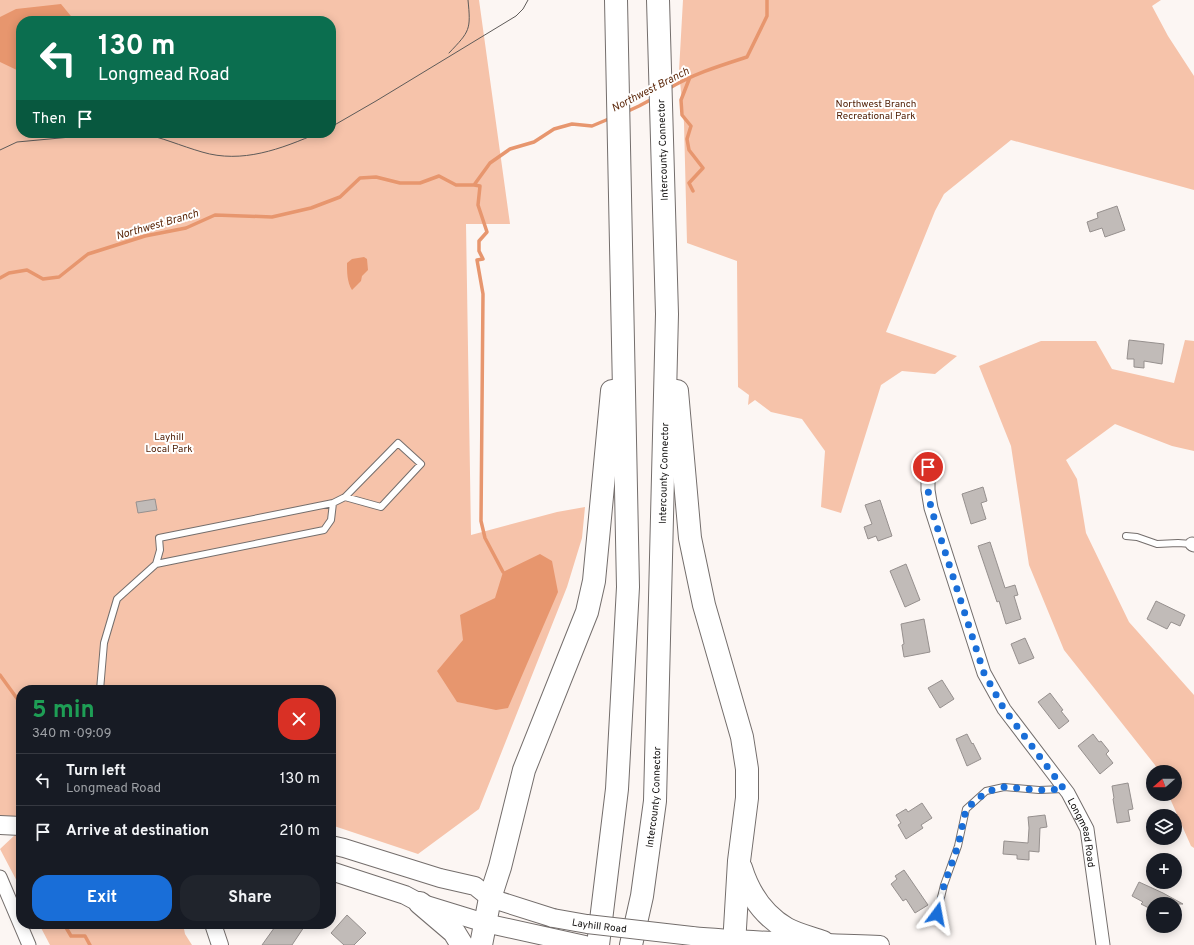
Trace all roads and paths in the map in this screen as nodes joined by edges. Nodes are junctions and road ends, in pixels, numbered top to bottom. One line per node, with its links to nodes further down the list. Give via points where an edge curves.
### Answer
1 (616, 0): 3 (highway)
2 (658, 0): 4 (highway, Intercounty Connector)
3 (621, 291): 19 (highway, via 594,581 587,612 524,770); 33 (highway, via 628,587 617,789)
4 (667, 314): 16 (highway, via 678,396 690,538 704,605 742,737 747,769 747,798); 34 (highway, Intercounty Connector, via 655,801 642,896)
5 (928, 467): 12 (street, Longmead Road, via 931,508 984,673 1004,709)
6 (345, 497): 6 (lane, via 398,444 421,464 381,507); 7 (lane)
7 (333, 503): 10 (lane, via 331,520 324,530); 10 (lane, via 159,538 160,550)
8 (1126, 536): 9 (lane, via 1157,544)
9 (1193, 544)
10 (156, 564): 11 (lane, via 117,599 104,643)
11 (100, 685)
12 (1064, 789): 21 (lane, via 1004,787 986,792 966,809 958,846); 36 (street, Longmead Road, via 1087,829)
13 (0, 824): 14 (main road)
14 (16, 826)
15 (336, 847): 19 (main road, Layhill Road, via 475,886)
16 (739, 861): 26 (highway, via 746,885 768,915 788,929); 27 (highway)
17 (336, 873): 20 (main road, via 405,895)
18 (0, 877): 22 (street)
19 (490, 898): 23 (highway); 27 (main road, Layhill Road, bridge, via 553,918)
20 (420, 903): 23 (main road); 30 (highway, via 454,932)
21 (937, 914)
22 (16, 915)
23 (485, 923): 31 (highway); 32 (main road)
24 (22, 929): 28 (street)
25 (215, 929): 29 (street)
26 (823, 942): 27 (main road, Layhill Road); 35 (main road, Layhill Road)
27 (735, 943)
28 (29, 945)
29 (220, 945)
30 (462, 945)
31 (480, 945)
32 (585, 945)
33 (598, 945)
34 (631, 945)
35 (880, 945)
36 (1103, 945)

